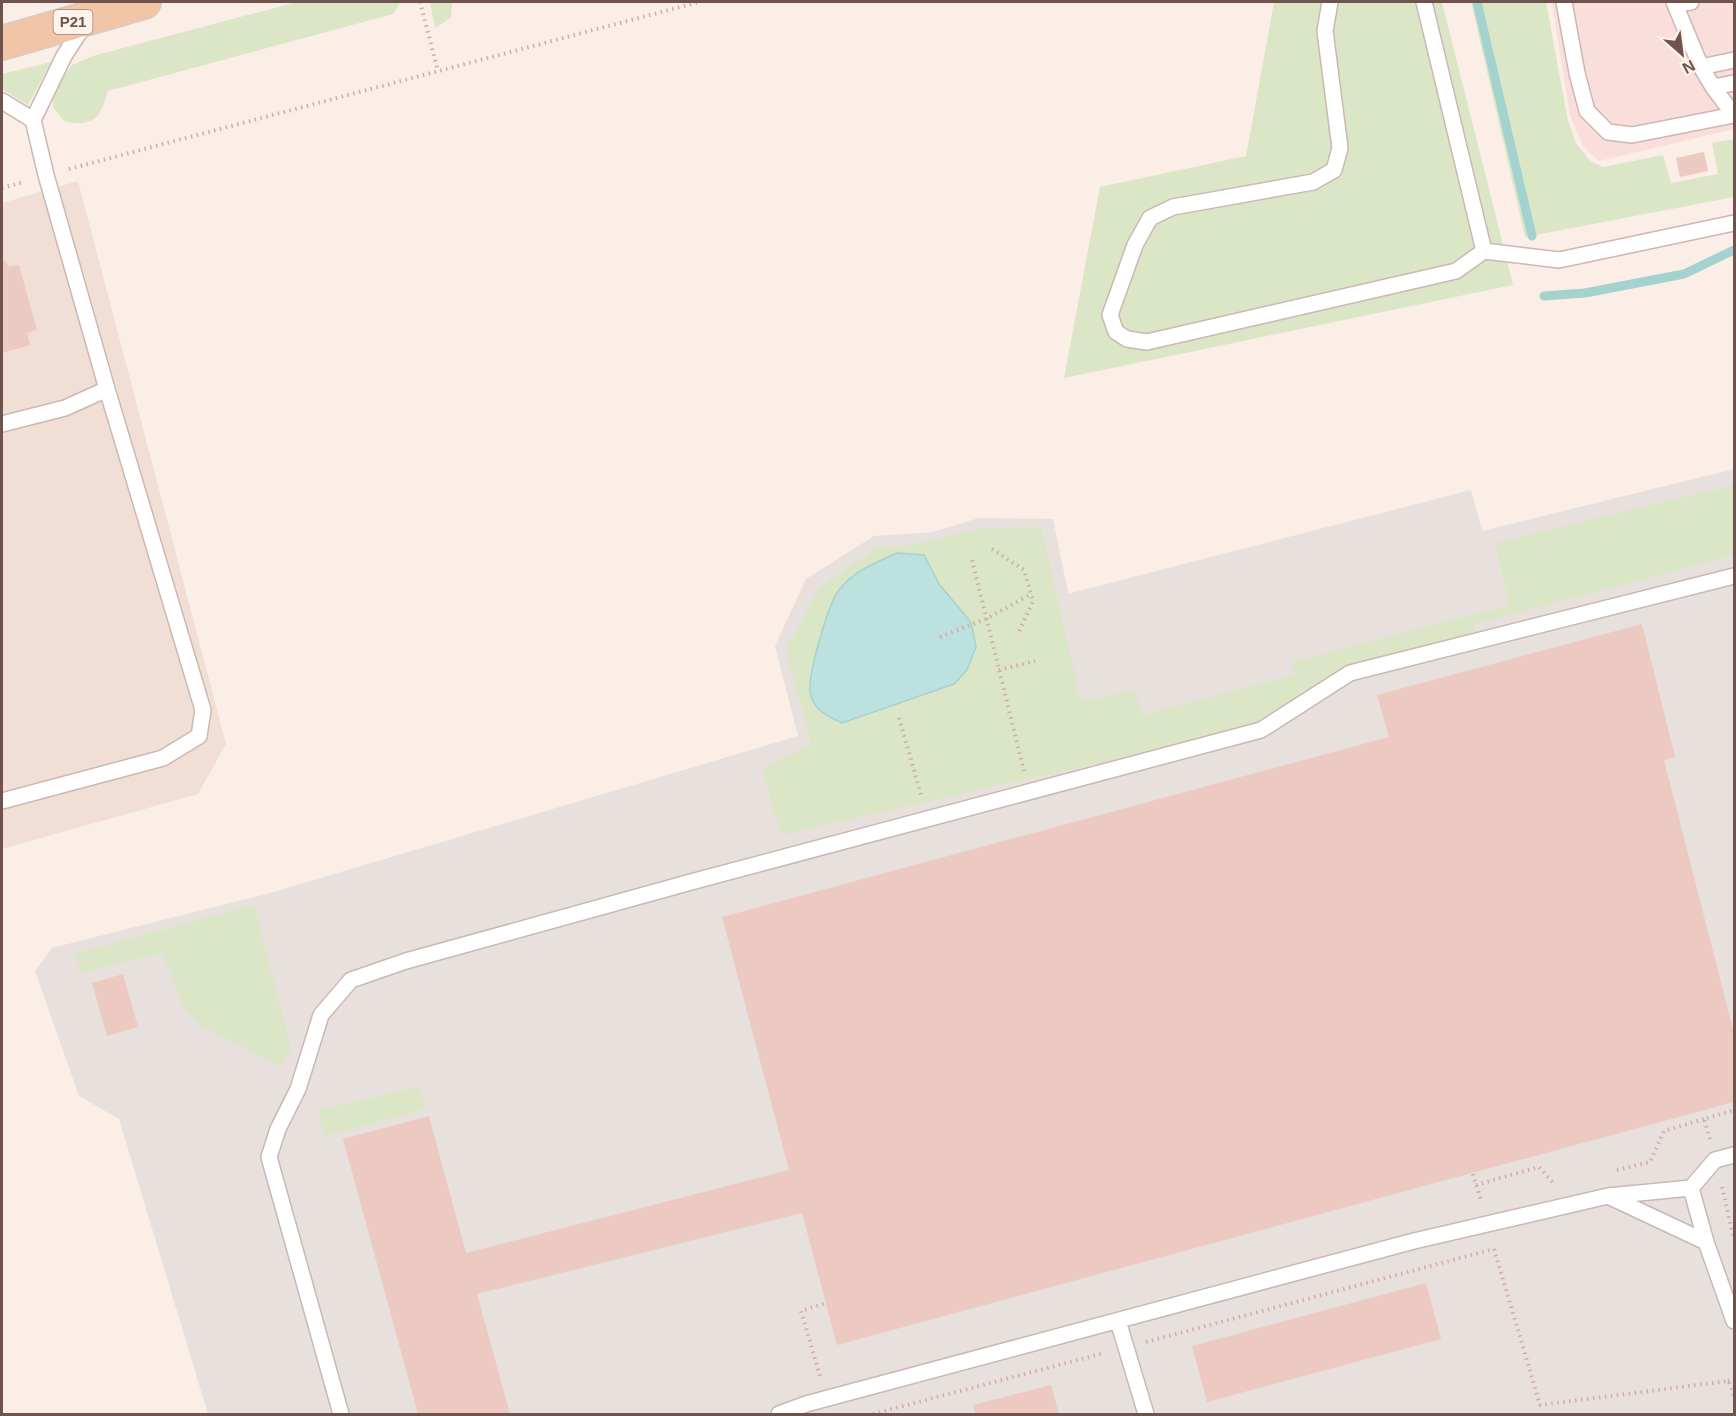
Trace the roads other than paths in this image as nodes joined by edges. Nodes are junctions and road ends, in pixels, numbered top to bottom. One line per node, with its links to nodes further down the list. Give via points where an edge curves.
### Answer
1 (144, 2): 7 (main road, Р21)
2 (1330, 2): 17 (lane, via 1325,31 1340,148 1334,170 1313,182 1173,207 1150,218 1135,245 1110,315 1116,332 1127,339 1147,342 1456,271)
3 (1424, 2): 17 (lane)
4 (1564, 2): 14 (lane, via 1587,111 1608,132 1632,135)
5 (1692, 2): 6 (lane)
6 (1674, 3): 10 (lane)
7 (90, 17): 8 (main road, Р21); 15 (lane, via 64,56)
8 (2, 43)
9 (1734, 60): 10 (lane)
10 (1701, 67): 12 (lane)
11 (1734, 83): 12 (lane)
12 (1713, 87): 14 (lane)
13 (2, 101): 15 (lane)
14 (1734, 115)
15 (33, 120): 18 (lane)
16 (1734, 223): 17 (lane, via 1559,260)
17 (1484, 251)
18 (107, 389): 19 (lane, via 65,408); 21 (lane, via 203,710 200,736 163,758)
19 (2, 424)
20 (1734, 576): 29 (lane, via 1350,673 1262,730 406,960 351,980 321,1015 298,1089 278,1128 269,1157)
21 (2, 801)
22 (1734, 1155): 23 (lane, via 1715,1160)
23 (1691, 1188): 24 (lane); 25 (lane)
24 (1608, 1197): 25 (lane); 26 (lane, via 1414,1242)
25 (1706, 1242): 27 (lane)
26 (1118, 1321): 28 (lane, via 827,1399); 31 (lane)
27 (1734, 1321)
28 (809, 1409): 30 (lane)
29 (341, 1414)
30 (779, 1414)
31 (1146, 1414)

